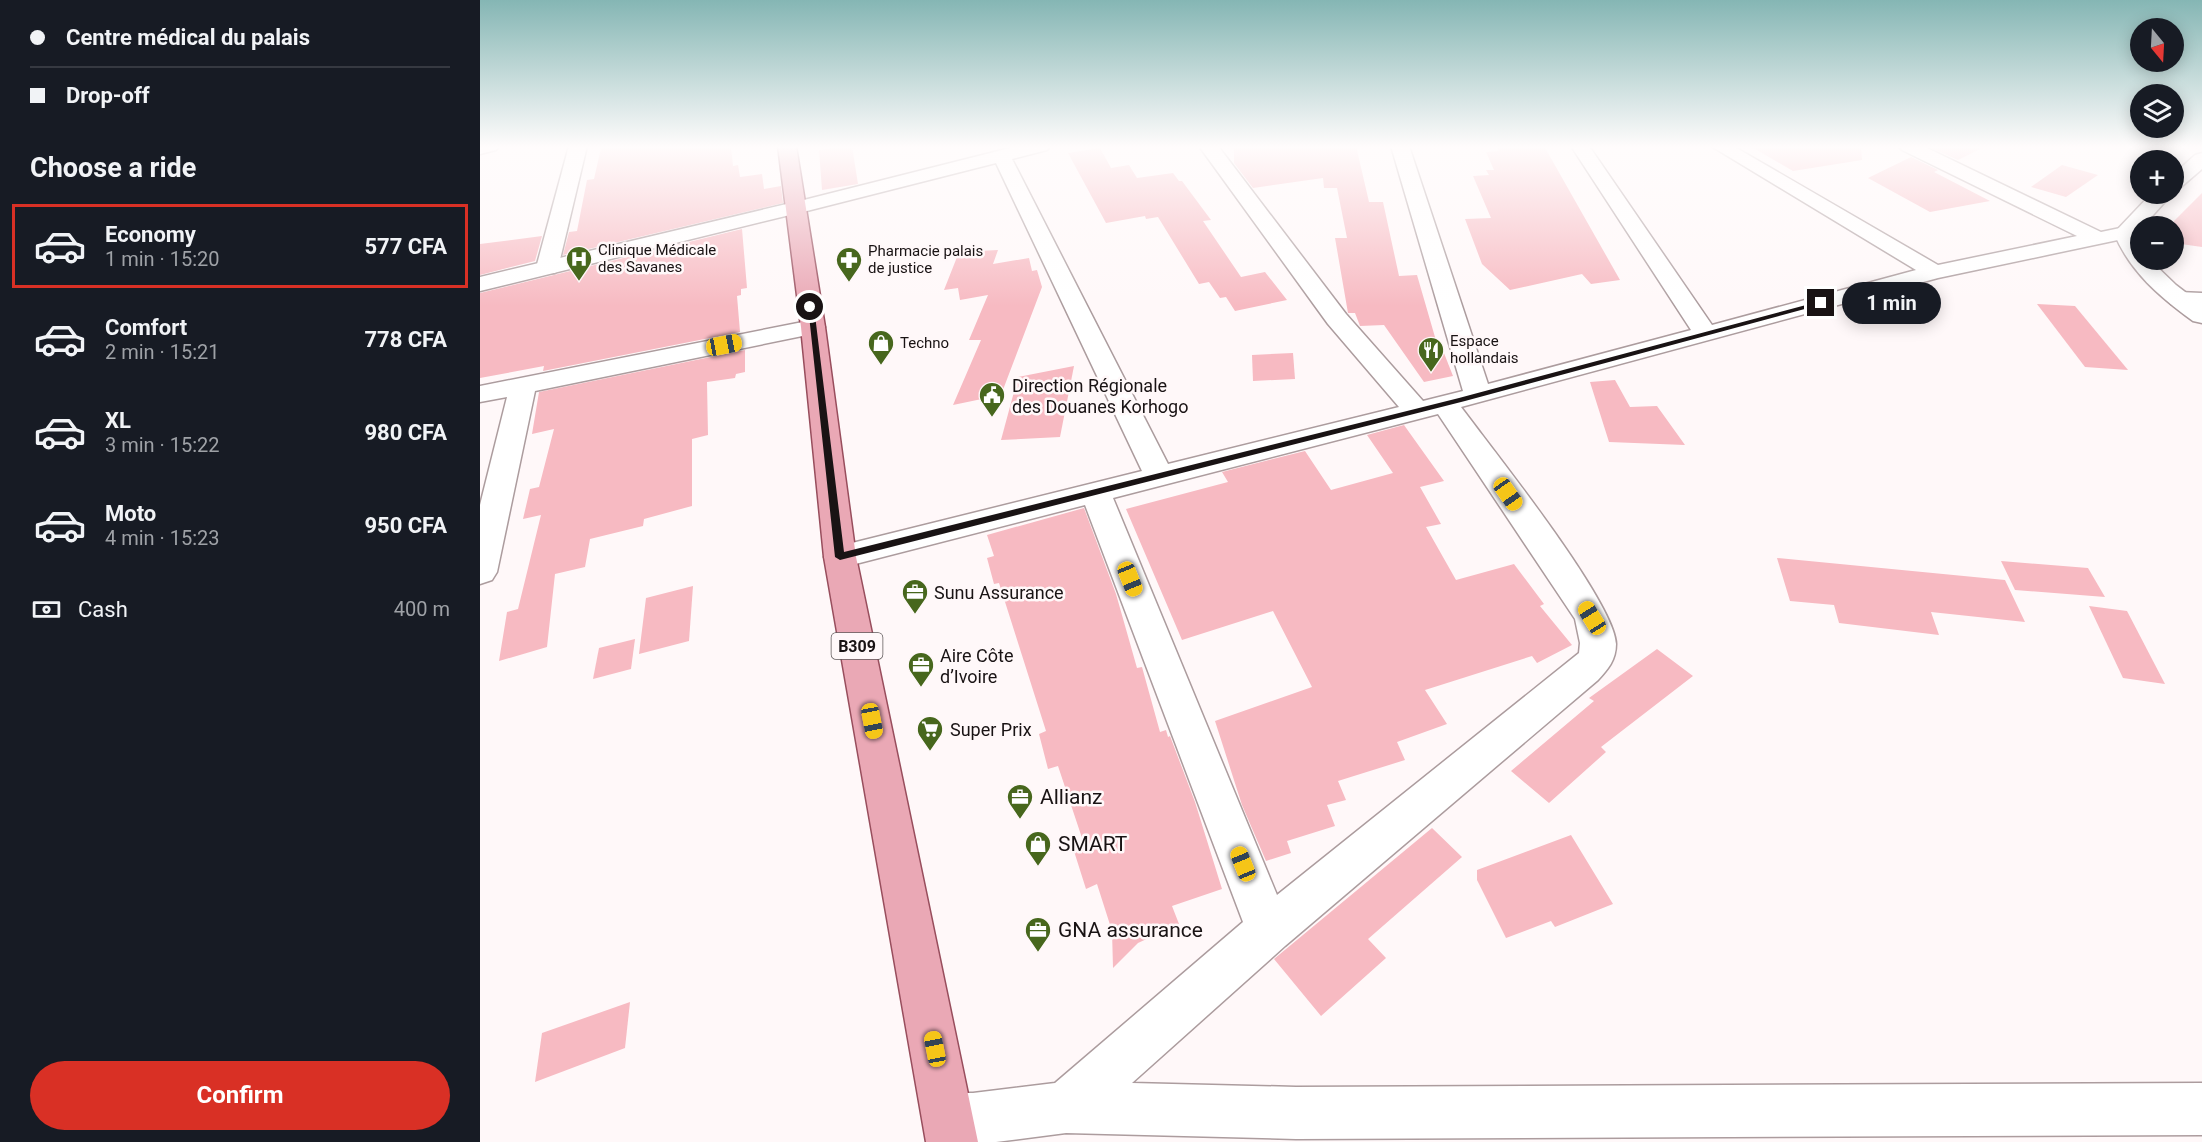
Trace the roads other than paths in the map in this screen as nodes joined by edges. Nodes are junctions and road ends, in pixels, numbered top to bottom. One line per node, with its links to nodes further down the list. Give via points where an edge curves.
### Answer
1 (564, 199): 14 (street)
2 (794, 199): 11 (main road, B309)
3 (829, 199): 11 (street)
4 (1023, 199): 24 (street)
5 (1248, 199): 23 (street, via 1337,319)
6 (1410, 199): 23 (street)
7 (1616, 199): 20 (street)
8 (1811, 199): 15 (street)
9 (2017, 199): 13 (street)
10 (2153, 204): 12 (street)
11 (795, 208): 14 (street); 19 (main road, B309)
12 (2125, 234): 13 (street); 17 (street, via 2145,270)
13 (2097, 238): 15 (street)
14 (547, 268): 16 (street)
15 (1935, 272): 20 (street)
16 (480, 284)
17 (2190, 299): 18 (street)
18 (2202, 316)
19 (813, 327): 21 (street); 26 (main road, B309)
20 (1706, 334): 23 (street)
21 (523, 385): 22 (street); 27 (street)
22 (480, 394)
23 (1446, 403): 24 (street); 28 (street, via 1592,618 1598,643 1596,658)
24 (1159, 476): 25 (street)
25 (1095, 491): 26 (street); 28 (street)
26 (840, 557): 31 (main road, B309)
27 (480, 572)
28 (1269, 930): 29 (street)
29 (1066, 1107): 30 (street, via 1296,1113); 31 (street)
30 (2202, 1109)
31 (970, 1131)

